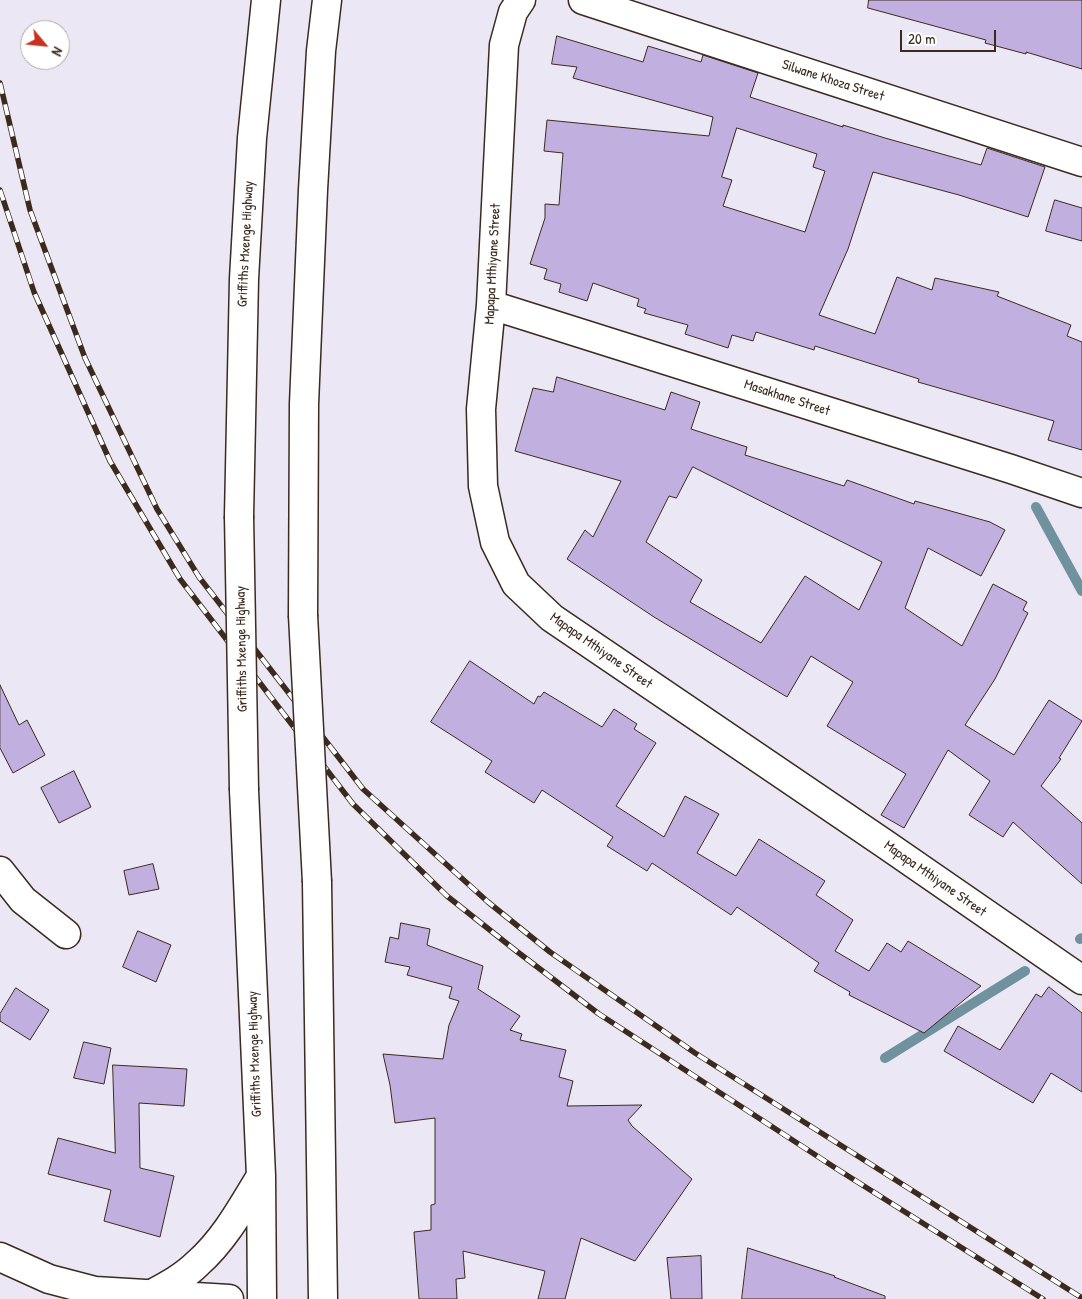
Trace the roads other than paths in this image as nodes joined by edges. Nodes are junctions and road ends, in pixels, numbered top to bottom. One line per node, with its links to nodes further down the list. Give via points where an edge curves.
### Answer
1 (266, 0): 11 (street, Griffiths Mxenge Highway, bridge, via 252,138 244,279 239,516 244,790)
2 (327, 0): 16 (street, bridge, via 313,190 304,404 303,615 318,882)
3 (521, 0): 6 (street, Mapapa Mthiyane Street, via 513,12 504,45)
4 (583, 0): 5 (street, Silwane Khoza Street)
5 (1082, 162)
6 (491, 305): 7 (street, Masakhane Street); 10 (street, Mapapa Mthiyane Street, via 481,410 483,486 494,542 516,584 552,618)
7 (1082, 493)
8 (0, 871): 9 (street, via 23,900)
9 (66, 934)
10 (1082, 980)
11 (261, 1176): 13 (street, via 218,1242 198,1264); 15 (street, Griffiths Mxenge Highway)
12 (0, 1257): 13 (street, via 49,1279 95,1291)
13 (150, 1295): 14 (street)
14 (229, 1299)
15 (262, 1299)
16 (324, 1299)

